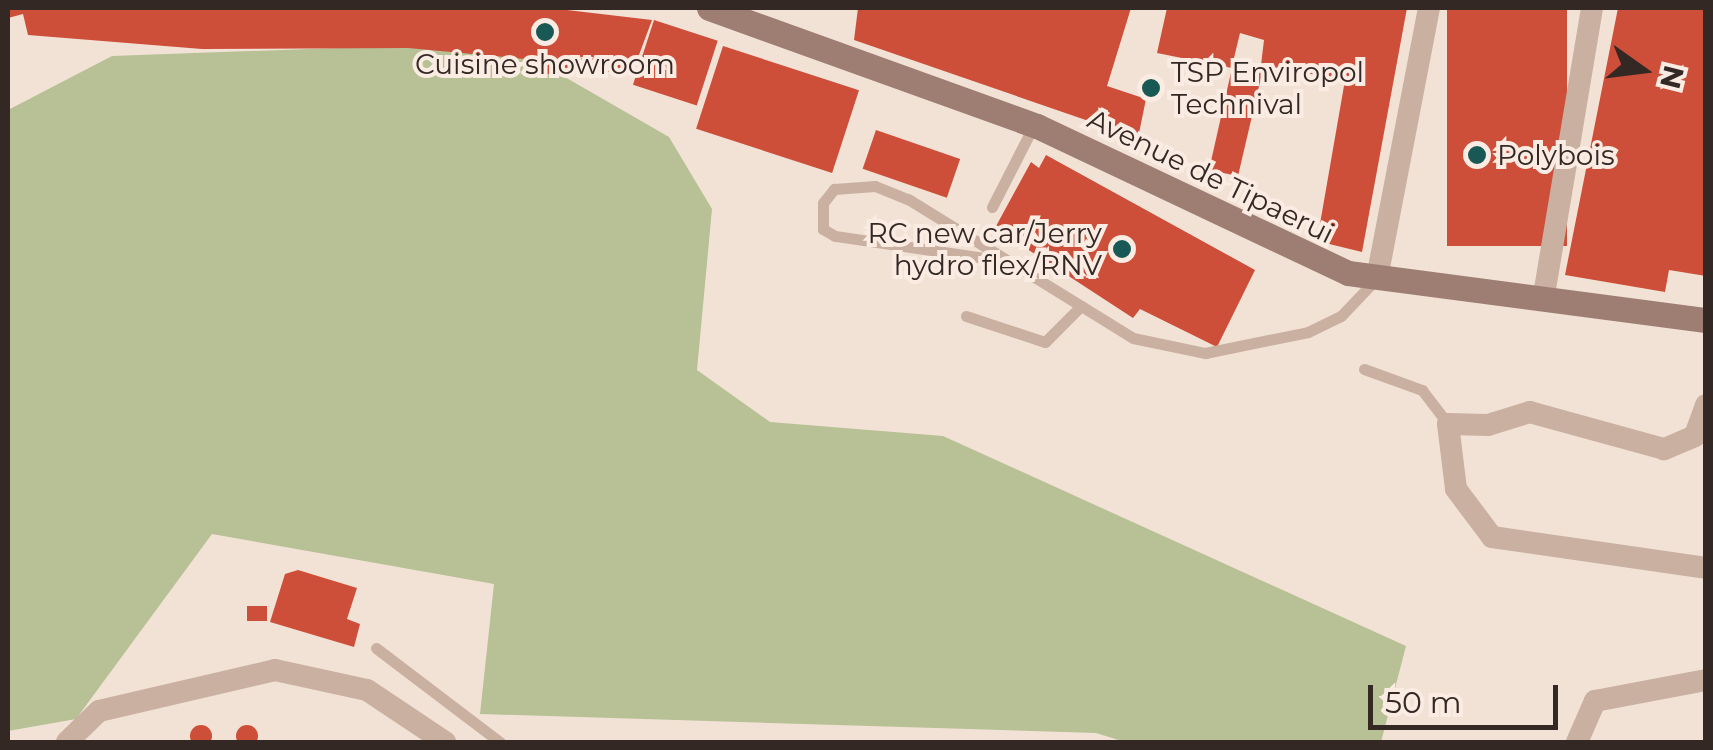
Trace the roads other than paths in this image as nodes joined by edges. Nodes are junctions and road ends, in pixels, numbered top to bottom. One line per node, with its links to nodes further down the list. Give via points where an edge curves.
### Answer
1 (709, 8): 4 (main road, Avenue de Tipaerui)
2 (1429, 8): 7 (street)
3 (1592, 8): 8 (street)
4 (1034, 125): 5 (lane); 7 (main road, Avenue de Tipaerui, via 1309,260)
5 (992, 208)
6 (1004, 261): 6 (lane, via 875,186 834,190 823,203 823,229 835,236); 9 (lane)
7 (1377, 278): 8 (main road, Avenue de Tipaerui); 9 (lane, via 1341,316 1308,332 1204,353 1132,338)
8 (1544, 295): 11 (main road, Avenue de Tipaerui)
9 (1081, 306): 10 (lane, via 1045,342)
10 (966, 316)
11 (1706, 320)
12 (1364, 369): 14 (lane, via 1422,390)
13 (1706, 405): 14 (street, via 1695,436 1664,449 1530,412 1488,425)
14 (1448, 424): 15 (street, via 1456,489 1492,537)
15 (1706, 568)
16 (376, 648): 20 (lane)
17 (1706, 680): 21 (street, via 1595,702)
18 (66, 742): 19 (street, via 99,711 275,670 368,690)
19 (445, 742)
20 (500, 742)
21 (1577, 742)

